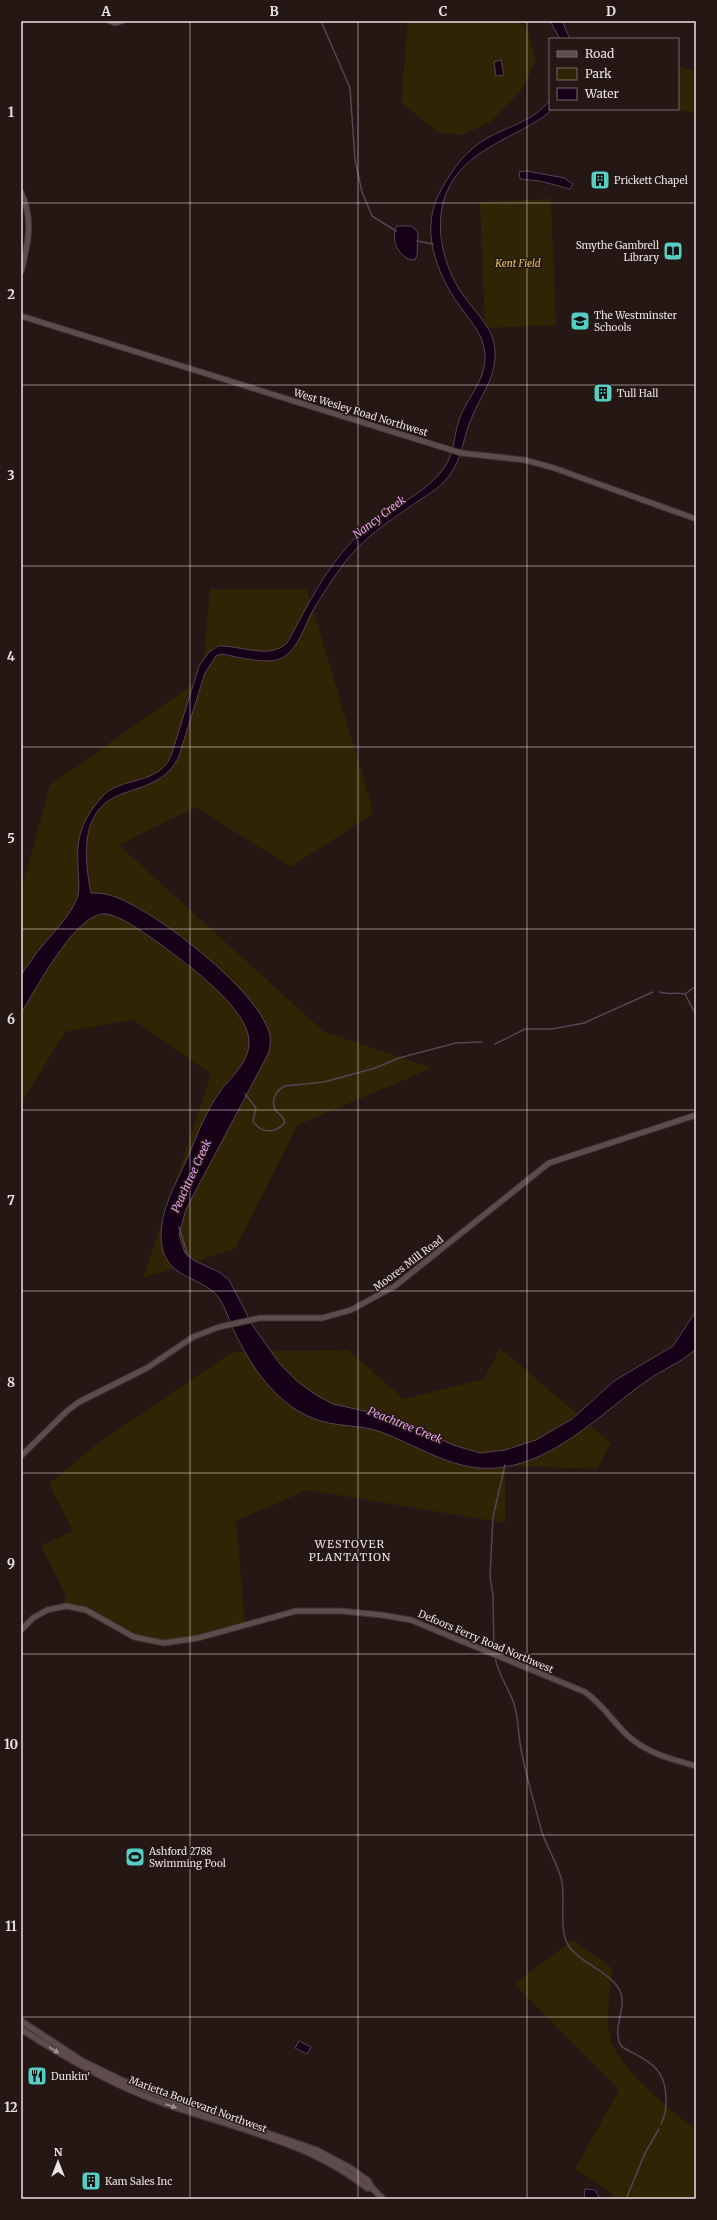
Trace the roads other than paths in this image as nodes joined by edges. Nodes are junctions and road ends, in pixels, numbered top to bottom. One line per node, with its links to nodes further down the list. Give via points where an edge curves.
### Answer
1 (109, 21): 2 (street)
2 (122, 21)
3 (21, 192): 4 (street, via 28,210 30,231)
4 (21, 272)
5 (21, 316): 6 (street, West Wesley Road Northwest, via 450,449 473,455 525,460 554,468)
6 (696, 519)
7 (696, 1115): 8 (street, Moores Mill Road, via 549,1163 409,1276 351,1310 322,1318 260,1318 193,1337 147,1368 79,1402)
8 (21, 1456)
9 (21, 1630): 10 (street, Defoors Ferry Road Northwest, via 33,1618 47,1610 66,1606 86,1610 134,1638 168,1643 191,1640 296,1612 341,1612 412,1620 584,1692 646,1750)
10 (696, 1766)
11 (21, 2021): 13 (main road, via 82,2060 121,2080 316,2150 350,2168 371,2184)
12 (21, 2029): 13 (main road, Marietta Boulevard Northwest, one-way to 13, via 66,2058 121,2086 165,2104 311,2154 340,2169 367,2188)
13 (372, 2188): 14 (main road)
14 (384, 2199)

